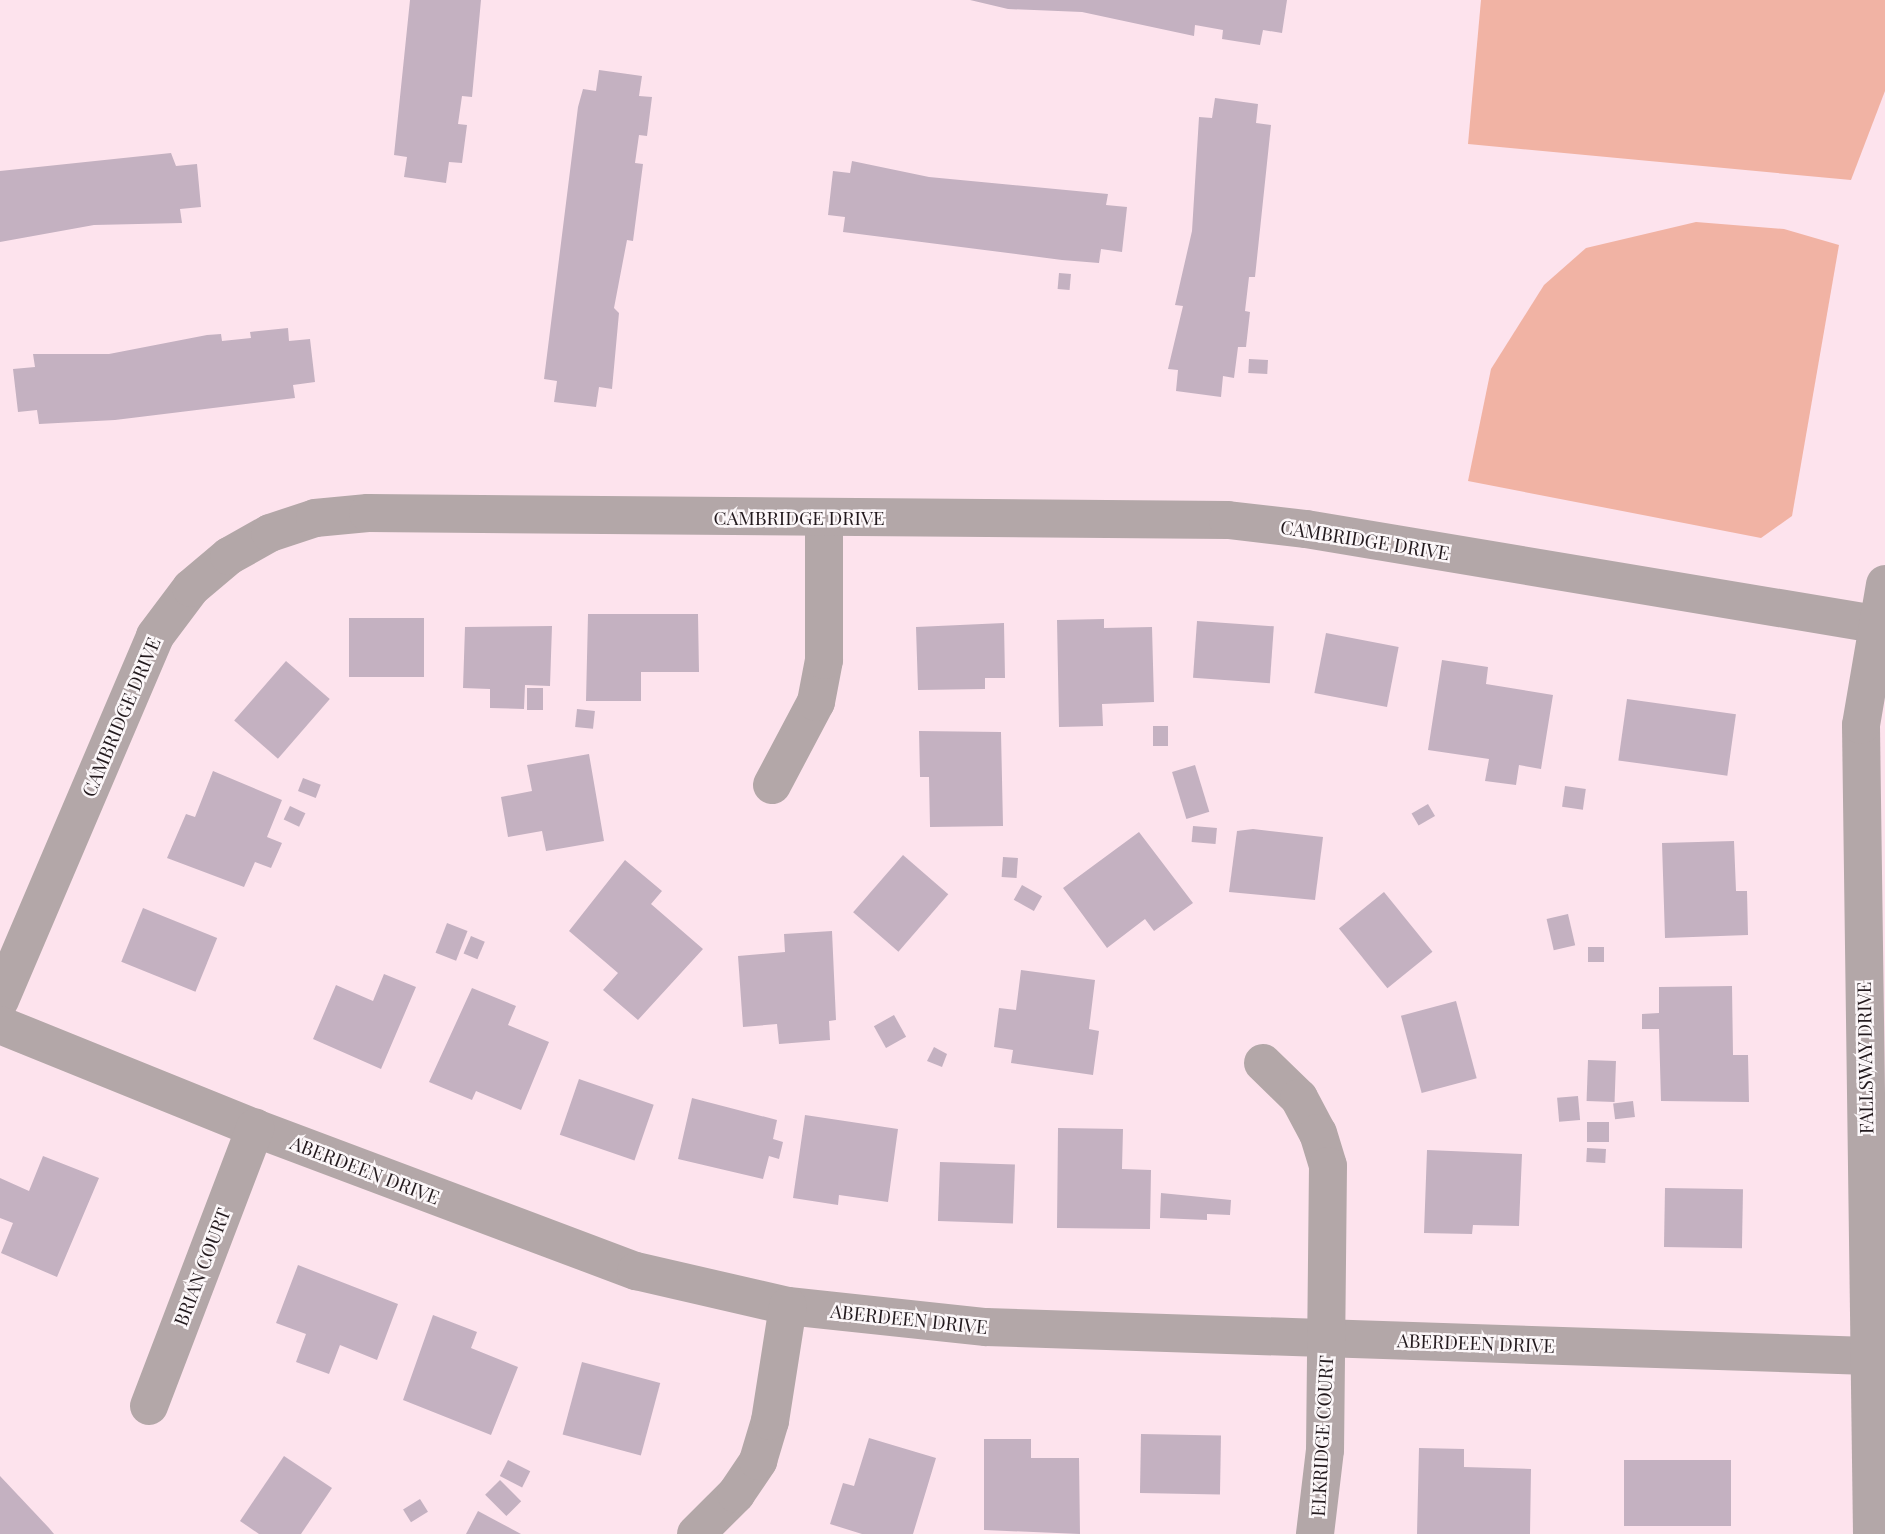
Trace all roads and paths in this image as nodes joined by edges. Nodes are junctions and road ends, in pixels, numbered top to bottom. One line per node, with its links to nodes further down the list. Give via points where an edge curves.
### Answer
1 (824, 519): 3 (street, CAMBRIDGE DRIVE, via 1228,520 1306,528); 4 (street, via 824,660 818,691 801,737); 5 (street, CAMBRIDGE DRIVE, via 368,513 315,518 270,533 229,556 191,587 155,636)
2 (1885, 584): 3 (street, FALLSWAY DRIVE)
3 (1875, 624): 11 (street, FALLSWAY DRIVE, via 1861,725)
4 (772, 785)
5 (0, 1000)
6 (0, 1025): 8 (street, ABERDEEN DRIVE)
7 (1263, 1063): 10 (street, ELKRIDGE COURT, via 1298,1098 1318,1133 1328,1166)
8 (256, 1128): 9 (street, ABERDEEN DRIVE, via 636,1271); 12 (street, BRIAN COURT)
9 (788, 1306): 10 (street, ABERDEEN DRIVE, via 986,1327); 13 (street, via 770,1422 758,1461 736,1494)
10 (1328, 1338): 11 (street, ABERDEEN DRIVE); 14 (street, ELKRIDGE COURT, via 1325,1450)
11 (1869, 1356): 15 (street, FALLSWAY DRIVE)
12 (149, 1406)
13 (696, 1534)
14 (1315, 1534)
15 (1872, 1534)

